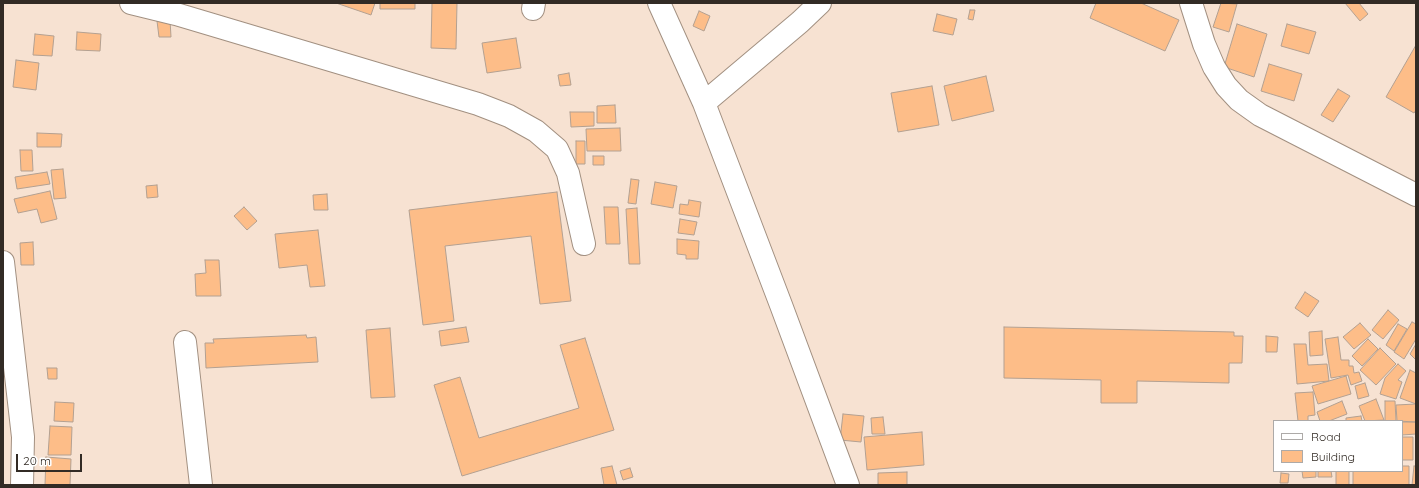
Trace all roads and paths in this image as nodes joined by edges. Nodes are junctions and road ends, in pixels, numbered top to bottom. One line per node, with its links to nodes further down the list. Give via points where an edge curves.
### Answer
1 (131, 3): 7 (street, via 455,97 509,116 536,131 557,149 568,173)
2 (659, 3): 5 (street)
3 (820, 3): 5 (street)
4 (1190, 3): 6 (street, via 1214,67 1239,100 1260,115)
5 (704, 103): 12 (street)
6 (1416, 195)
7 (584, 244)
8 (3, 262): 10 (street, via 23,437)
9 (185, 342): 11 (street)
10 (22, 485)
11 (200, 485)
12 (848, 485)

